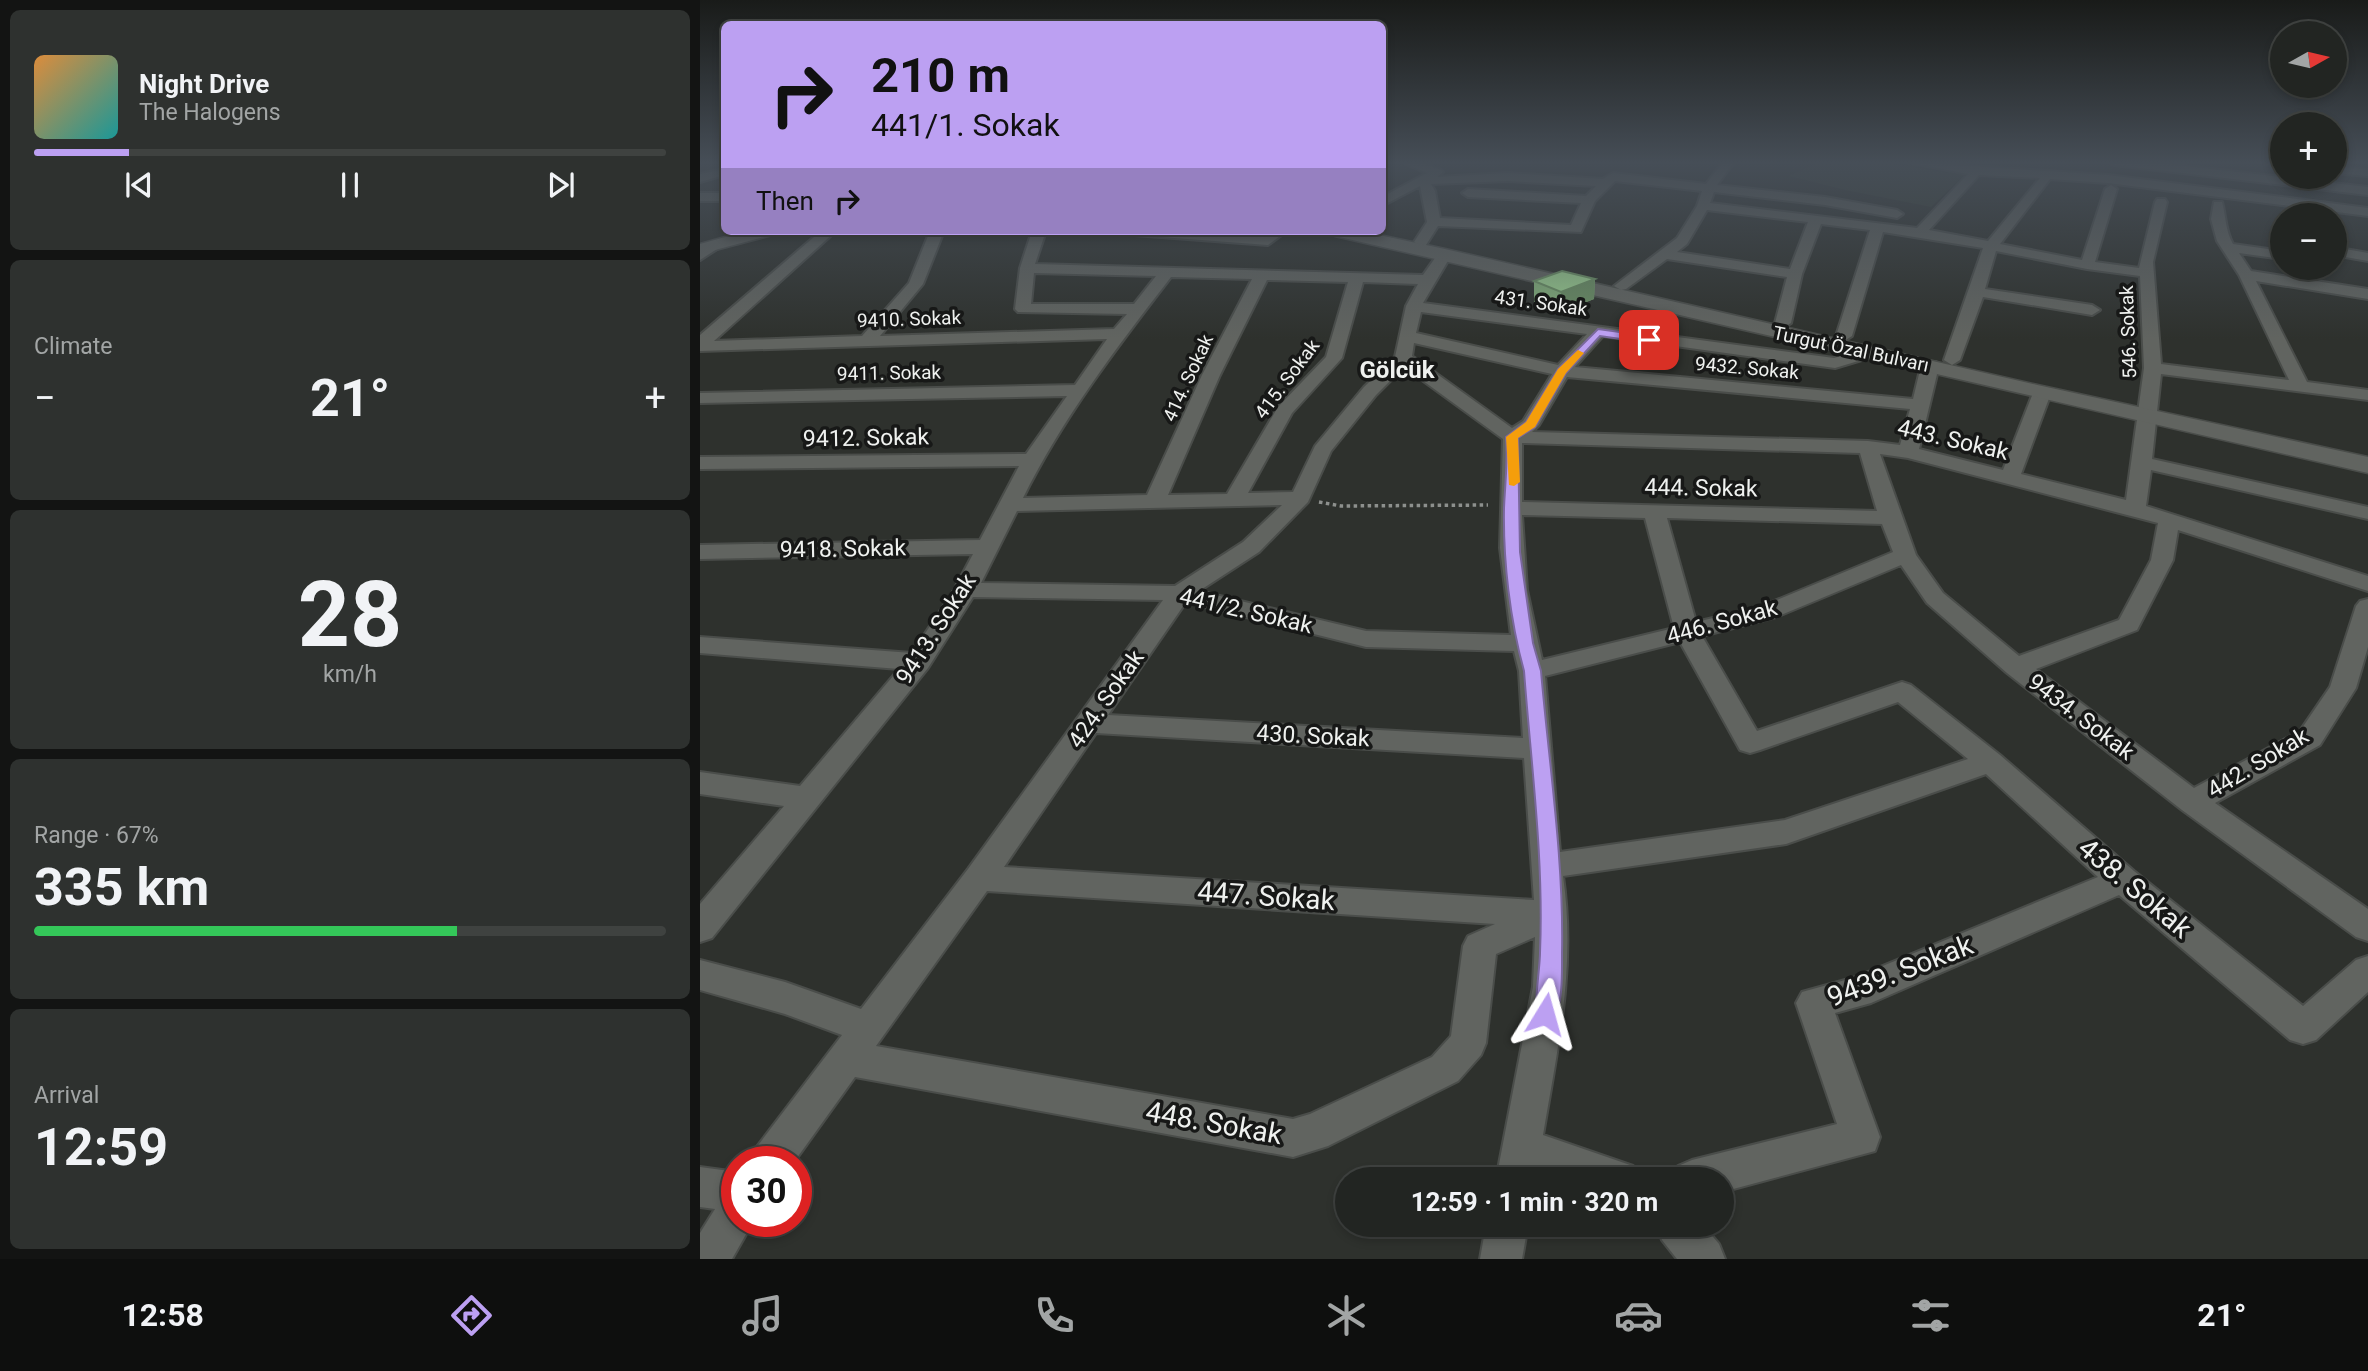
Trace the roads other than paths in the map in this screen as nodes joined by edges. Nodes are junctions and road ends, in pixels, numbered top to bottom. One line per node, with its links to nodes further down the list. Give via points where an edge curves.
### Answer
1 (1580, 221): 10 (street, via 1576,229)
2 (1694, 221): 30 (street, via 1682,240)
3 (1815, 221): 37 (street)
4 (1830, 221): 14 (street)
5 (1913, 221): 11 (street)
6 (2012, 221): 24 (street)
7 (2101, 221): 32 (street)
8 (2156, 221): 35 (street, 546. Sokak)
9 (2218, 221): 25 (street)
10 (1434, 222): 23 (street)
11 (1919, 222): 14 (street); 24 (street)
12 (2347, 222): 13 (street)
13 (2368, 224)
14 (1878, 227): 52 (street)
15 (1386, 234): 23 (street, Turgut Özal Bulvarı)
16 (754, 235): 26 (street)
17 (824, 235): 54 (street)
18 (935, 235): 53 (street, via 916,284)
19 (1038, 235): 33 (street)
20 (1188, 235): 21 (street, via 1268,241)
21 (1275, 235)
22 (1354, 235): 29 (street, Turgut Özal Bulvarı)
23 (1421, 242): 42 (street, Turgut Özal Bulvarı)
24 (1990, 247): 32 (street); 44 (street)
25 (2229, 248): 27 (street); 38 (street)
26 (704, 251)
27 (2270, 253)
28 (2347, 253): 31 (street)
29 (1445, 254): 41 (street); 56 (street, Turgut Özal Bulvarı)
30 (1665, 254): 37 (street); 42 (street)
31 (2368, 257)
32 (2087, 265): 35 (street)
33 (1027, 268): 34 (street); 47 (street, via 1023,309)
34 (1166, 273): 36 (street); 47 (street, 9413. Sokak)
35 (2147, 273): 59 (street, 546. Sokak)
36 (1262, 274): 39 (street); 79 (street, 414. Sokak)
37 (1795, 274): 49 (street)
38 (2246, 275): 43 (street); 61 (street)
39 (1357, 276): 41 (street); 78 (street, 415. Sokak, via 1334,358 1284,411)
40 (2327, 280): 43 (street)
41 (1427, 281): 46 (street)
42 (1621, 286): 49 (street, Turgut Özal Bulvarı)
43 (2329, 286): 45 (street)
44 (1977, 292): 48 (street); 57 (street)
45 (2368, 294)
46 (1414, 306): 50 (street, 431. Sokak); 55 (street)
47 (1138, 309): 51 (street, 9413. Sokak)
48 (2092, 310)
49 (1783, 323): 52 (street, Turgut Özal Bulvarı)
50 (1598, 332): 56 (street, 431. Sokak, via 1835,363); 60 (street)
51 (1119, 334): 53 (street, 9410. Sokak); 62 (street, 9413. Sokak)
52 (1844, 336): 57 (street, Turgut Özal Bulvarı)
53 (867, 341): 54 (street, 9410. Sokak)
54 (700, 345)
55 (1405, 347): 60 (street, 9432. Sokak); 68 (street); 77 (street, 424. Sokak, via 1322,450)
56 (1869, 352): 58 (street, Turgut Özal Bulvarı)
57 (1952, 360): 67 (street, Turgut Özal Bulvarı)
58 (1930, 366): 63 (street, Turgut Özal Bulvarı); 66 (street)
59 (2153, 369): 61 (street); 67 (street, 546. Sokak)
60 (1562, 371): 66 (street, 9432. Sokak); 68 (street, via 1530,425)
61 (2301, 387): 64 (street)
62 (1080, 390): 65 (street, 9411. Sokak); 72 (street, 9413. Sokak)
63 (2042, 393): 67 (street, Turgut Özal Bulvarı); 76 (street)
64 (2368, 394)
65 (700, 398)
66 (1920, 405): 70 (street)
67 (2149, 411): 71 (street, Turgut Özal Bulvarı); 73 (street, 546. Sokak); 75 (street, Turgut Özal Bulvarı)
68 (1512, 437): 69 (street, 443. Sokak); 81 (street)
69 (1868, 447): 70 (street, 443. Sokak); 85 (street, 9434. Sokak)
70 (1908, 452): 76 (street, 443. Sokak)
71 (2368, 455)
72 (1032, 460): 74 (street, 9412. Sokak); 80 (street, 9413. Sokak)
73 (2141, 461): 82 (street, 546. Sokak); 83 (street)
74 (700, 463)
75 (2368, 465)
76 (2010, 478): 82 (street, 443. Sokak)
77 (1301, 498): 78 (street); 92 (street, 424. Sokak, via 1251,547)
78 (1234, 500): 79 (street)
79 (1154, 501): 80 (street)
80 (1010, 505): 87 (street, 9413. Sokak)
81 (1511, 508): 84 (street, 444. Sokak); 95 (street)
82 (2135, 509): 86 (street, 443. Sokak)
83 (2368, 513)
84 (1655, 514): 85 (street, 444. Sokak); 94 (street)
85 (1890, 519): 89 (street, 9434. Sokak)
86 (2169, 522): 90 (street, 443. Sokak); 98 (street, via 2162,560 2128,625)
87 (986, 547): 88 (street, 9418. Sokak); 91 (street, 9413. Sokak)
88 (700, 552)
89 (1905, 555): 94 (street, 446. Sokak, via 1768,612); 98 (street, 9434. Sokak, via 1935,598)
90 (2368, 584)
91 (966, 590): 92 (street, 441/2. Sokak); 97 (street, 9413. Sokak)
92 (1180, 593): 95 (street, 441/2. Sokak, via 1366,639); 100 (street, 424. Sokak)
93 (2368, 606): 105 (street, 442. Sokak, via 2343,688 2309,738)
94 (1687, 632): 99 (street, 446. Sokak); 102 (street, 438. Sokak, via 1750,743 1902,691)
95 (1524, 643): 99 (street)
96 (700, 645): 97 (street)
97 (919, 663): 104 (street, 9413. Sokak)
98 (2016, 667): 105 (street, 9434. Sokak)
99 (1532, 671): 101 (street)
100 (1089, 723): 101 (street, 430. Sokak); 107 (street, 424. Sokak)
101 (1537, 749): 106 (street)
102 (1990, 762): 106 (street, via 1786,832); 108 (street, 438. Sokak)
103 (700, 783): 104 (street)
104 (808, 798): 111 (street, 9413. Sokak)
105 (2192, 802): 110 (street, 9434. Sokak)
106 (1546, 866): 109 (street)
107 (979, 878): 109 (street, 447. Sokak); 114 (street, 424. Sokak)
108 (2123, 880): 112 (street, 438. Sokak, via 2303,1028); 119 (street, 9439. Sokak, via 1859,992 1814,1003 1861,1138)
109 (1552, 914): 115 (street, 448. Sokak, via 1480,946 1468,1043 1445,1069 1293,1138); 117 (street, via 1550,987)
110 (2368, 927)
111 (700, 928)
112 (2368, 971)
113 (700, 975): 114 (street, via 785,998)
114 (868, 1028): 115 (street, 424. Sokak)
115 (845, 1058): 116 (street, 424. Sokak)
116 (782, 1146)
117 (1519, 1163): 118 (street)
118 (1543, 1167)
119 (1734, 1170)
120 (700, 1187): 121 (street)
121 (721, 1190)
122 (721, 1237): 125 (street)
123 (1505, 1237): 126 (street)
124 (1687, 1237): 127 (street)
125 (708, 1259)
126 (1500, 1259)
127 (1704, 1259)

